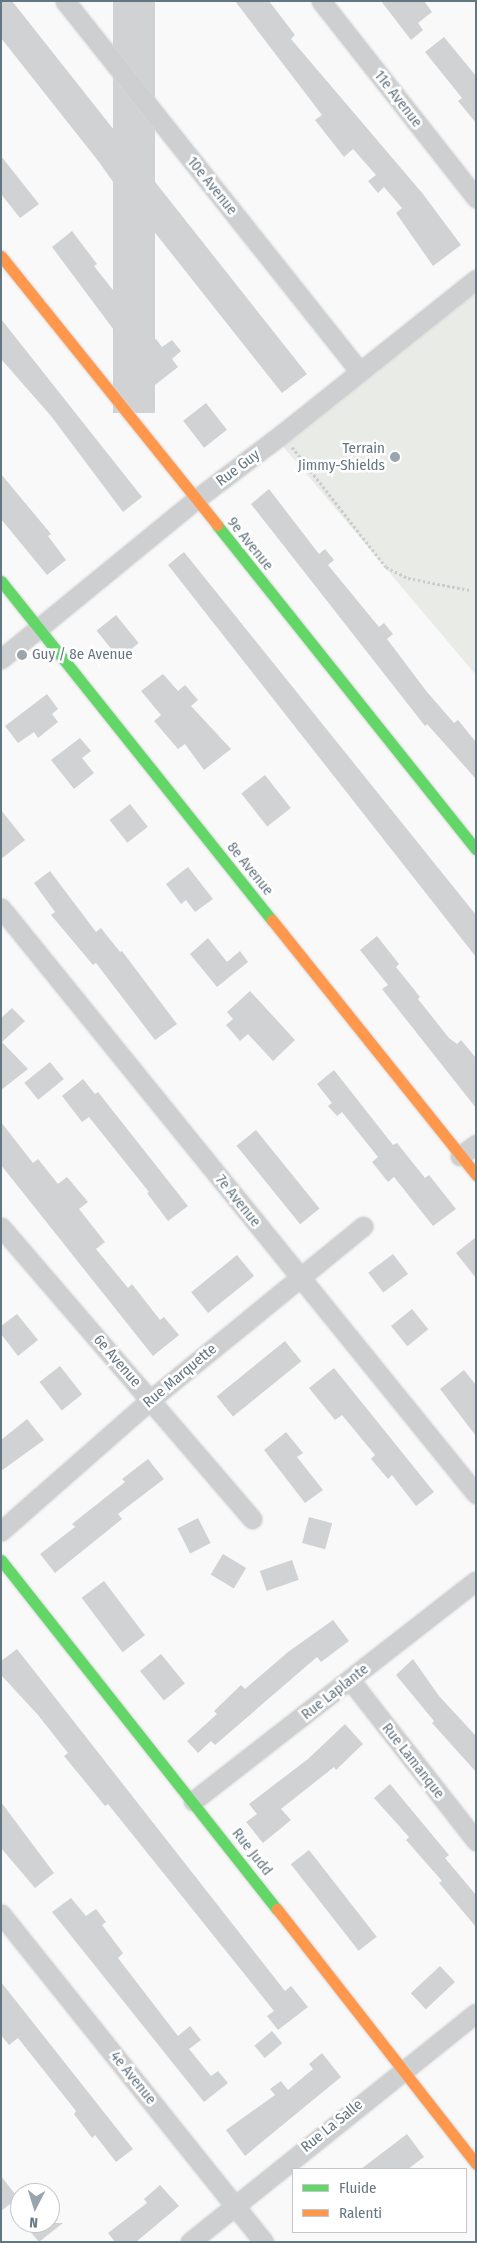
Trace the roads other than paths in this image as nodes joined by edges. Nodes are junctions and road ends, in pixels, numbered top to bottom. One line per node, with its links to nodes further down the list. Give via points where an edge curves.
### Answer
1 (65, 1): 6 (street, 10e Avenue)
2 (320, 1): 3 (street, 11e Avenue)
3 (476, 198)
4 (1, 256): 7 (street, 9e Avenue)
5 (476, 278): 6 (street, Rue Guy)
6 (359, 371): 7 (street, Rue Guy)
7 (195, 500): 9 (street, Rue Guy); 11 (street, 9e Avenue)
8 (1, 581): 9 (street, 8e Avenue)
9 (38, 629): 10 (street, Rue Guy); 14 (street, 8e Avenue)
10 (1, 658)
11 (476, 849)
12 (1, 908): 18 (street, 7e Avenue)
13 (476, 1144): 14 (street)
14 (460, 1156): 15 (street, 8e Avenue)
15 (476, 1175)
16 (363, 1226): 18 (street, Rue Marquette)
17 (1, 1227): 19 (street, 6e Avenue)
18 (300, 1278): 19 (street, Rue Marquette); 20 (street, 7e Avenue)
19 (150, 1400): 21 (street, 6e Avenue); 22 (street, Rue Marquette)
20 (476, 1494)
21 (252, 1519)
22 (1, 1531)
23 (1, 1560): 26 (street, Rue Judd)
24 (476, 1581): 25 (street, Rue Laplante)
25 (350, 1681): 26 (street, Rue Laplante); 27 (street, Rue Lamanque)
26 (194, 1801): 30 (street, Rue Judd)
27 (476, 1841)
28 (1, 1914): 32 (street, 4e Avenue)
29 (476, 2013): 30 (street, Rue La Salle)
30 (402, 2070): 31 (street, Rue Judd); 32 (street, Rue La Salle)
31 (476, 2164)
32 (234, 2205): 33 (street, Rue La Salle); 34 (street, 4e Avenue)
33 (190, 2242)
34 (264, 2242)

